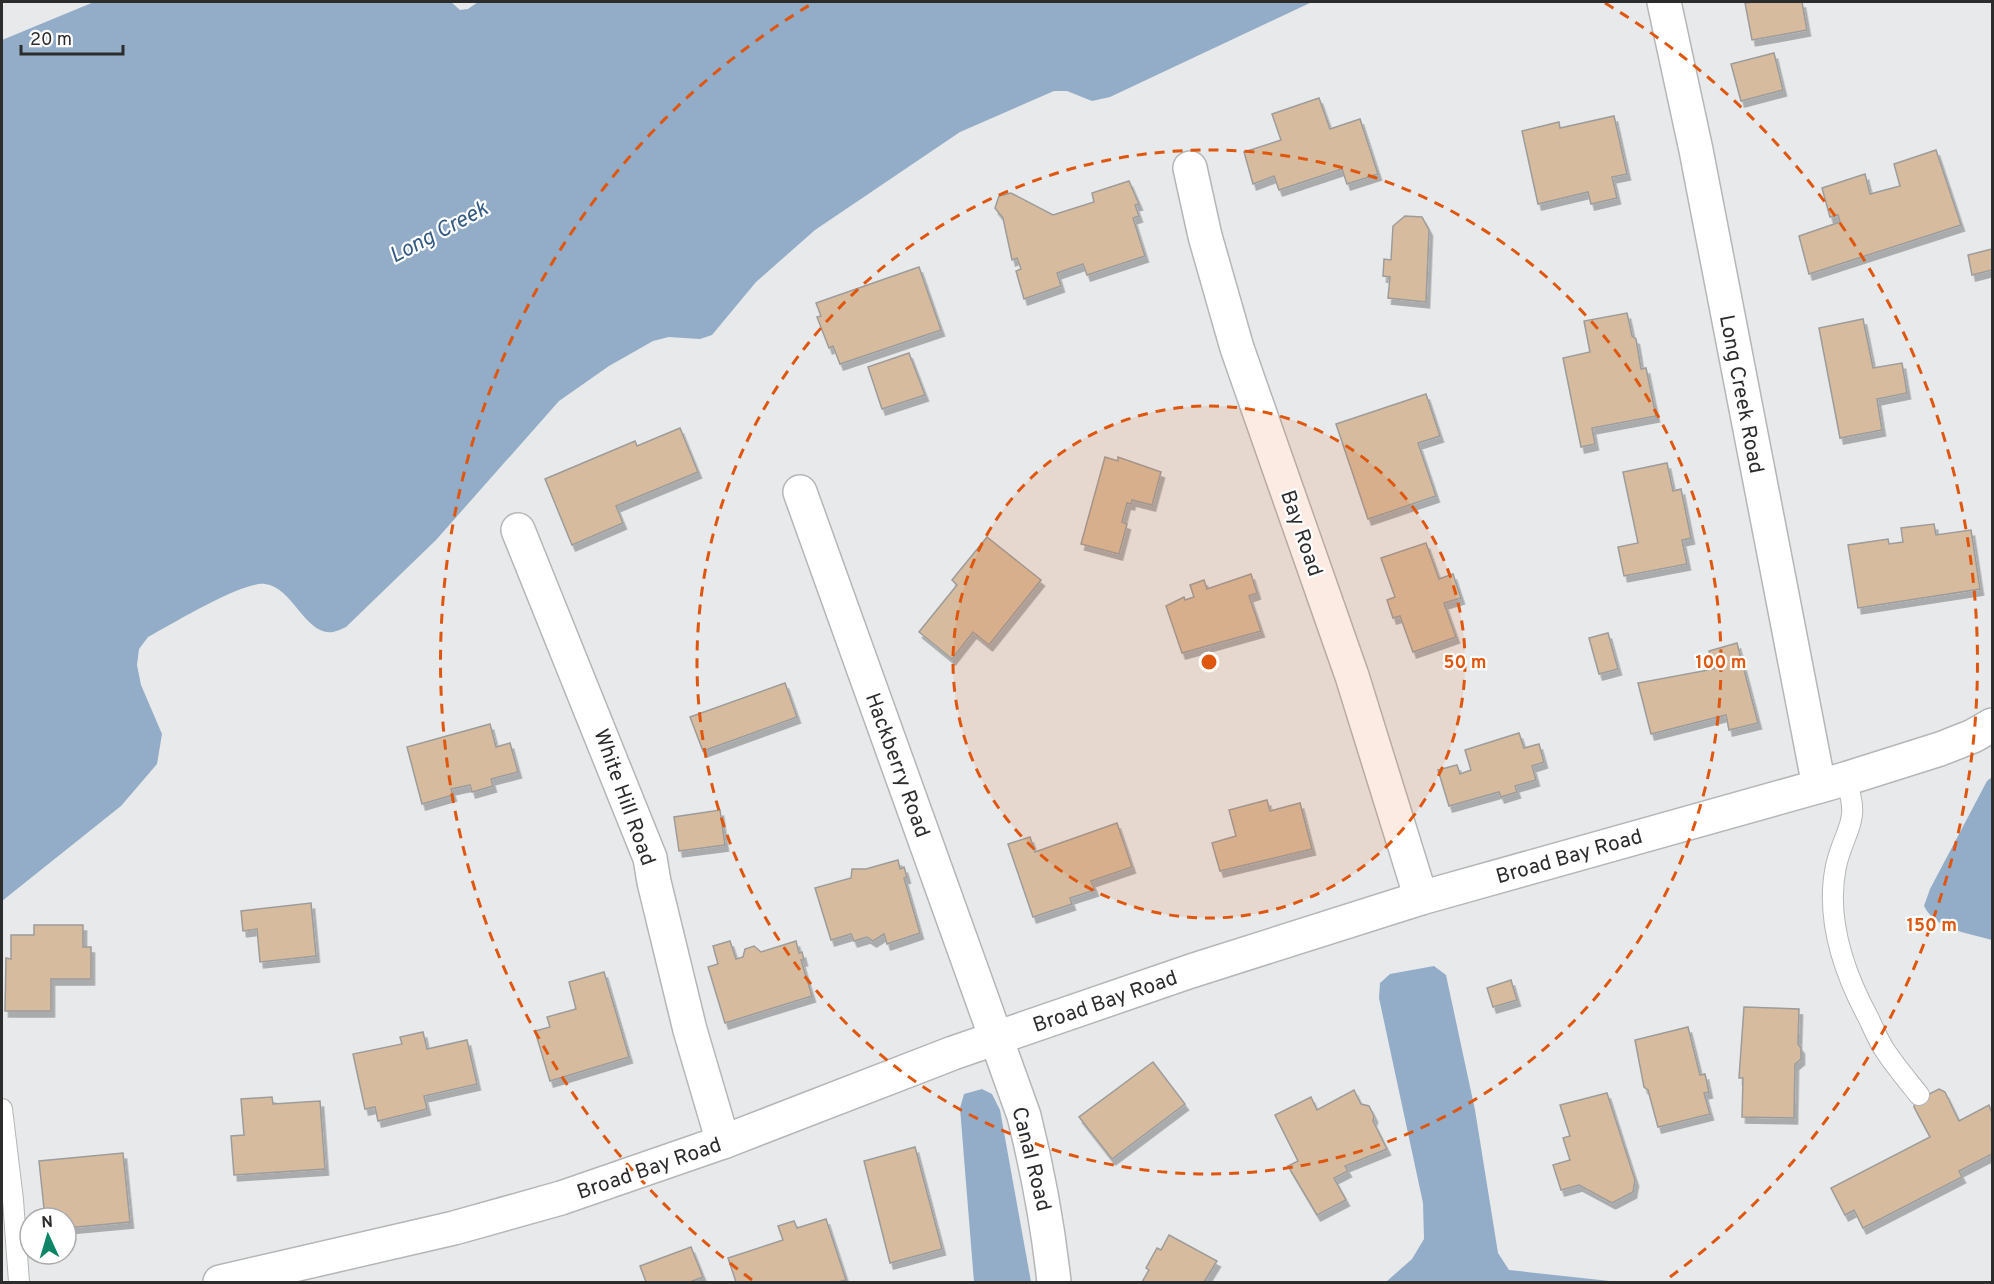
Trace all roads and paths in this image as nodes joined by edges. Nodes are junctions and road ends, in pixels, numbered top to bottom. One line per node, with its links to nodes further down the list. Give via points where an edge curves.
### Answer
1 (1664, 2): 6 (street, Long Creek Road)
2 (1190, 168): 7 (street, Bay Road, via 1205,236 1238,348 1352,676)
3 (800, 492): 8 (street, Hackberry Road)
4 (518, 530): 11 (street, White Hill Road, via 651,858 690,1030)
5 (1992, 725): 6 (street, Broad Bay Road, via 1940,749)
6 (1832, 782): 7 (street, Broad Bay Road); 9 (lane, via 1852,796 1853,819 1836,866 1832,904 1836,938 1854,991 1885,1051)
7 (1421, 898): 8 (street, Broad Bay Road, via 1191,971)
8 (996, 1039): 11 (street, Broad Bay Road); 14 (street, Canal Road, via 1024,1116 1036,1164 1049,1229)
9 (1919, 1095)
10 (2, 1109): 12 (lane)
11 (723, 1142): 13 (street, Broad Bay Road, via 550,1201)
12 (19, 1282)
13 (220, 1282)
14 (1054, 1282)

